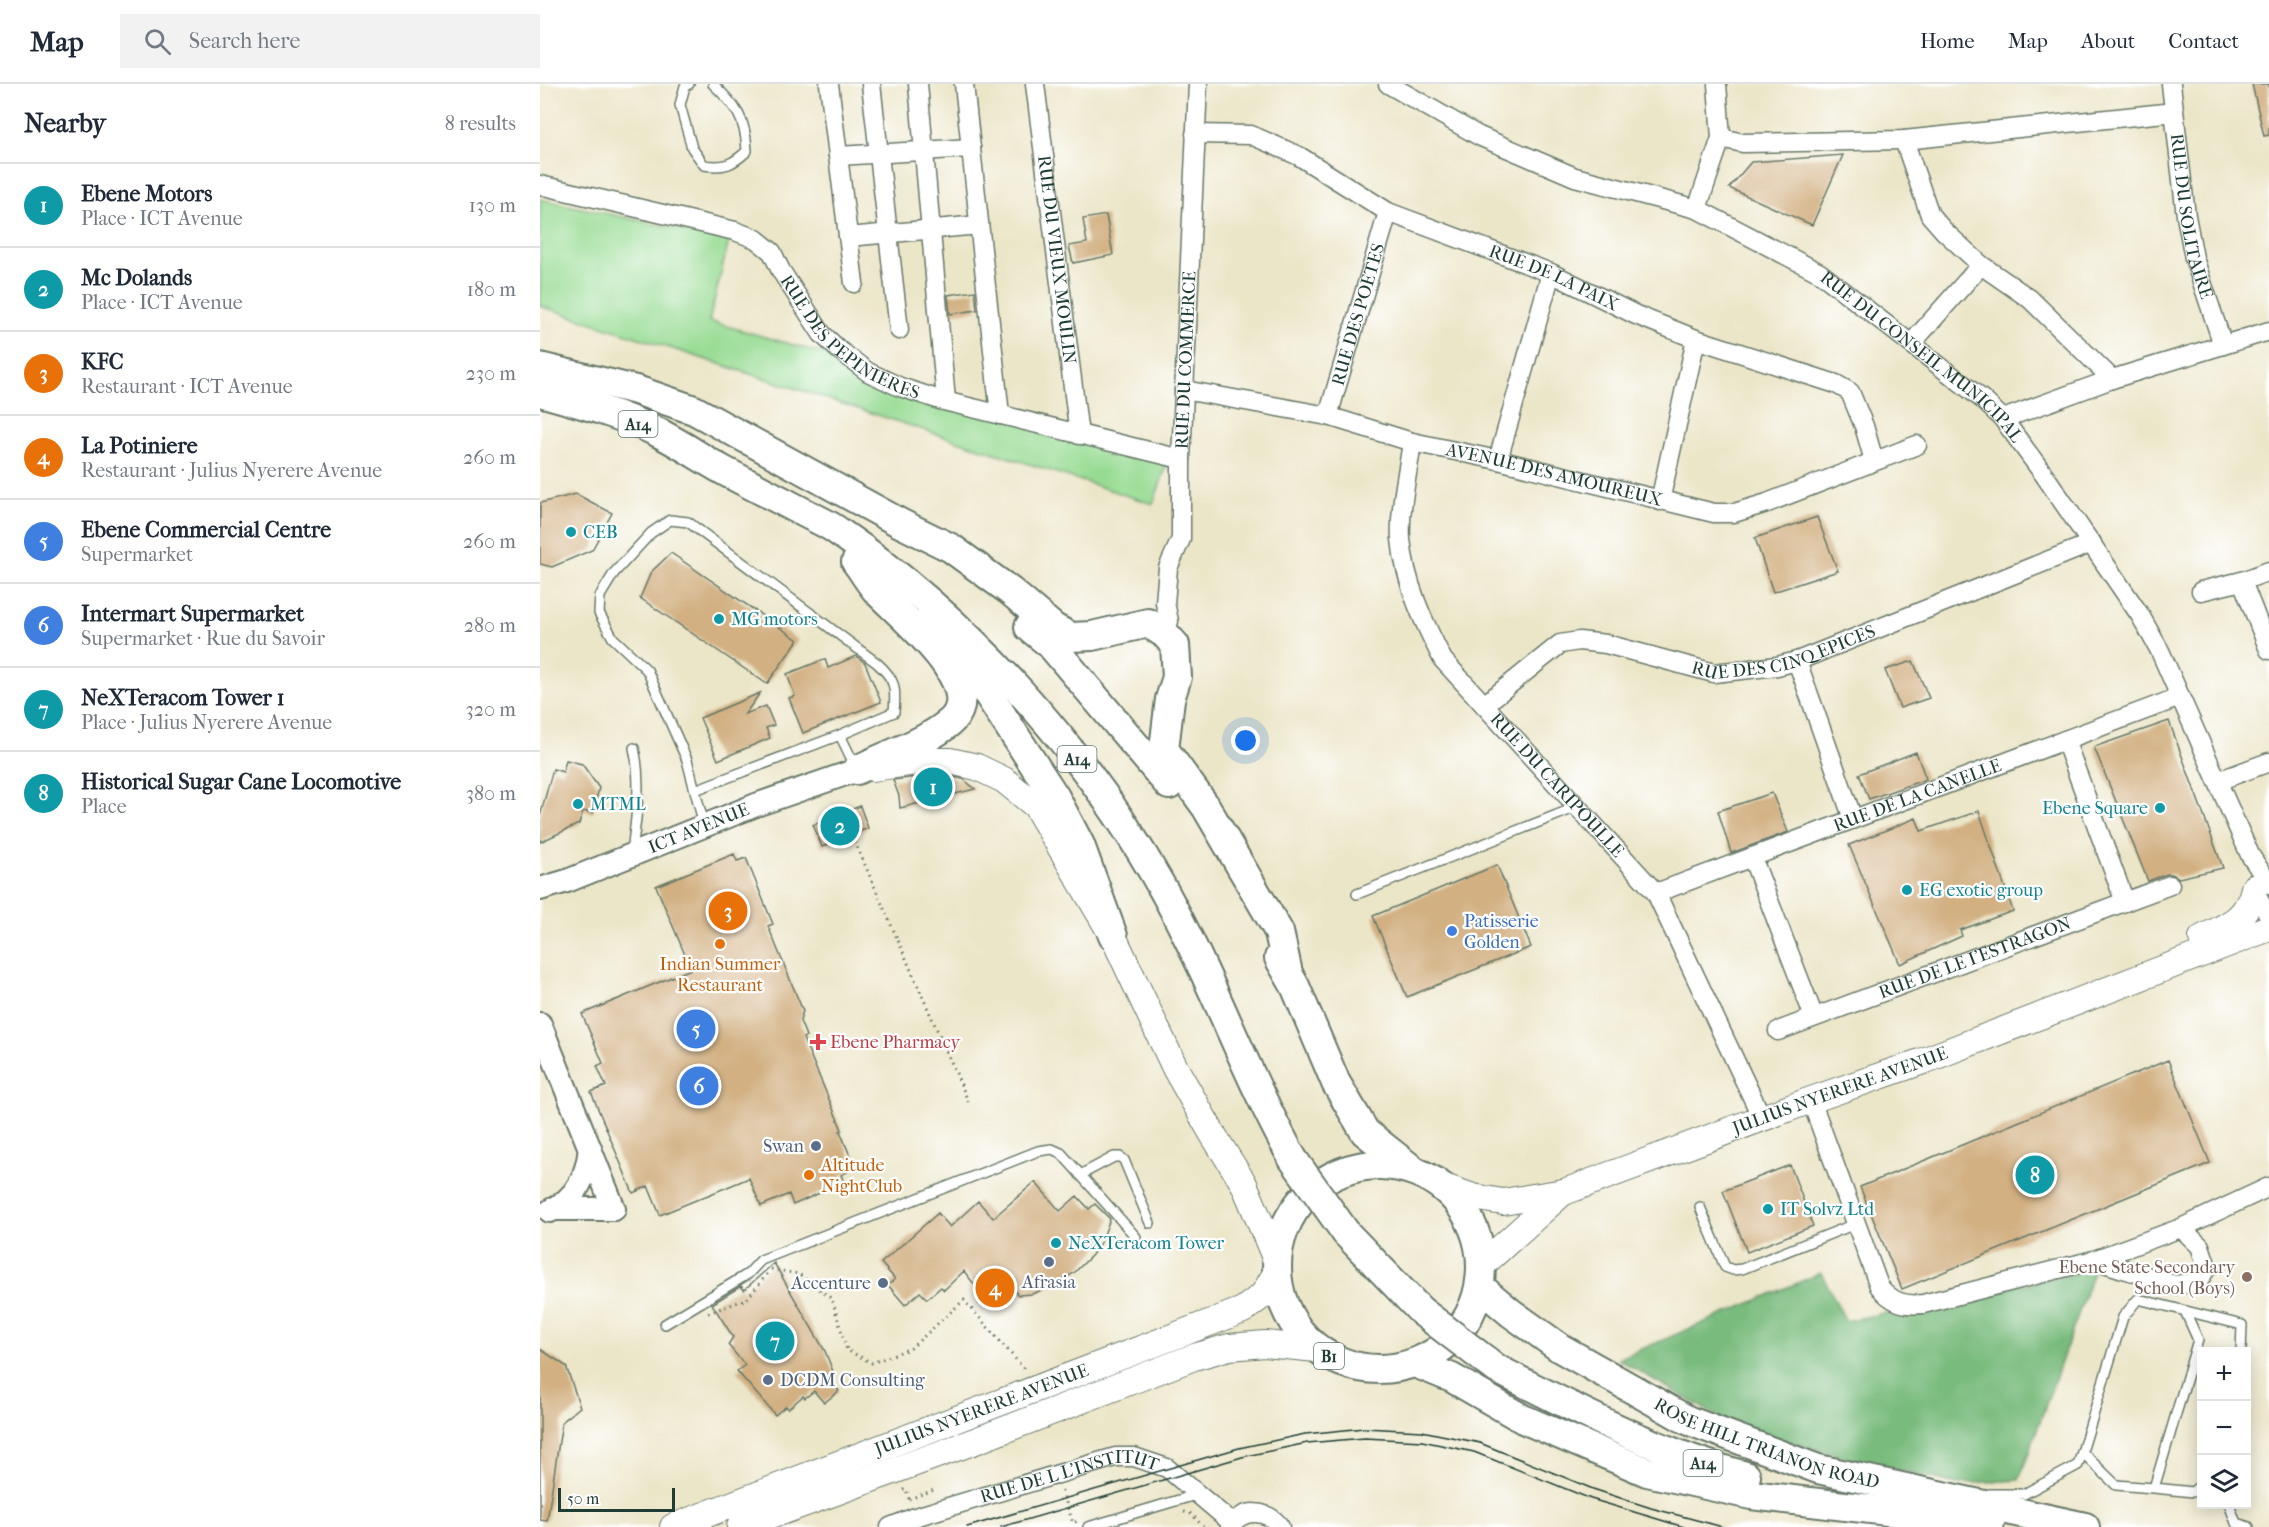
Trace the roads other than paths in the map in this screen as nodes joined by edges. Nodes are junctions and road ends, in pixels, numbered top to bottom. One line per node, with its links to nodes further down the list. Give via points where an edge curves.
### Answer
1 (689, 84): 2 (lane, via 680,105 692,148 704,165 719,167 747,152 747,132 740,114)
2 (713, 84)
3 (830, 84): 19 (street)
4 (871, 84): 18 (street)
5 (918, 84): 17 (street)
6 (964, 84): 16 (street)
7 (1035, 84): 43 (street, RUE DU VIEUX MOULIN)
8 (1198, 84): 13 (street, RUE DU COMMERCE)
9 (1388, 84): 21 (street, RUE DU CONSEIL MUNICIPAL, via 1479,136 1575,177)
10 (1717, 84): 14 (street)
11 (2171, 84): 12 (street, RUE DU SOLITAIRE)
12 (2174, 112): 15 (street); 34 (street, RUE DU SOLITAIRE, via 2194,258)
13 (1195, 134): 22 (street, RUE DE LA PAIX, via 1251,135 1299,156); 37 (street, RUE DU COMMERCE)
14 (1721, 138): 15 (street, via 1743,143); 21 (street)
15 (1904, 140): 27 (street, via 1930,215)
16 (970, 148): 17 (street); 23 (street)
17 (924, 149): 18 (street); 24 (street)
18 (878, 152): 19 (street); 25 (street)
19 (838, 156): 26 (street)
20 (540, 185): 39 (street, RUE DES PEPINIERES, via 756,239 772,252 822,334 839,350 868,372)
21 (1697, 209): 33 (street, RUE DU CONSEIL MUNICIPAL, via 1820,273)
22 (1388, 212): 28 (street, RUE DE LA PAIX); 41 (street, RUE DES POETES)
23 (979, 225): 24 (street); 40 (street)
24 (931, 230): 25 (street); 39 (street)
25 (888, 233): 26 (street); 30 (street)
26 (848, 237): 29 (street)
27 (1981, 265): 33 (street); 36 (street, via 2030,299)
28 (1551, 273): 32 (street, RUE DE LA PAIX, via 1636,315); 47 (street)
29 (854, 283)
30 (899, 330)
31 (2269, 331): 34 (street)
32 (1696, 339): 48 (street, RUE DE LA PAIX, via 1784,365 1850,392); 50 (street)
33 (1911, 344): 42 (street, RUE DU CONSEIL MUNICIPAL)
34 (2223, 345): 36 (street)
35 (547, 365): 51 (main road, A14, via 694,410)
36 (2112, 379): 42 (street)
37 (1184, 390): 41 (street, AVENUE DES AMOUREUX); 46 (street, RUE DU COMMERCE)
38 (540, 392): 49 (main road, A14, via 609,412 657,432)
39 (946, 401): 40 (street, RUE DES PEPINIERES)
40 (1000, 415): 43 (street, RUE DES PEPINIERES)
41 (1328, 416): 44 (street, AVENUE DES AMOUREUX)
42 (2003, 419): 52 (street, RUE DU CONSEIL MUNICIPAL)
43 (1079, 435): 46 (street, RUE DES PEPINIERES)
44 (1412, 442): 47 (street, AVENUE DES AMOUREUX); 61 (street, RUE DU CARIPOULLE, via 1401,537 1408,579 1443,660)
45 (1917, 445): 48 (street, AVENUE DES AMOUREUX)
46 (1181, 459): 57 (street, RUE DU COMMERCE, via 1181,539 1168,568 1165,603 1169,621)
47 (1498, 460): 50 (street, AVENUE DES AMOUREUX)
48 (1874, 461): 50 (street, AVENUE DES AMOUREUX, via 1734,513 1714,513)
49 (728, 473): 53 (main road); 115 (main road, A14, bridge, via 837,530 914,588 968,638 1048,723 1085,769 1164,891 1293,1159 1346,1233 1421,1311 1497,1369 1617,1430 1672,1453 1760,1480)
50 (1660, 501)
51 (900, 523): 57 (main road, via 951,548 1071,637 1148,623); 84 (main road, A14, via 1050,644 1200,822)
52 (2092, 543): 59 (street, RUE DES CINQ EPICES); 60 (street, RUE DU CONSEIL MUNICIPAL, via 2140,615)
53 (856, 561): 66 (main road, via 877,591 932,645 961,696 957,714 933,734); 82 (main road, via 950,648 988,693 1054,796 1080,845)
54 (2269, 571): 55 (street)
55 (2242, 581): 56 (street); 58 (street)
56 (2201, 591)
57 (1165, 634): 84 (main road, via 1175,645 1177,677 1164,749 1206,807 1279,932)
58 (2269, 650)
59 (1797, 661): 61 (street, RUE DES CINQ EPICES, via 1714,673 1606,644 1579,641 1560,644); 70 (street)
60 (2180, 697): 63 (street, RUE DE LA CANELLE); 67 (street, RUE DU CONSEIL MUNICIPAL)
61 (1484, 705): 69 (street, RUE DU CARIPOULLE)
62 (840, 735): 66 (lane); 68 (lane); 68 (lane, via 894,712 896,693 891,676 694,526 670,520 651,532 614,573 600,596 599,613 613,638 647,670 687,759)
63 (2065, 740): 70 (street, RUE DE LA CANELLE); 79 (street)
64 (634, 748): 72 (lane, via 638,795)
65 (2269, 762): 67 (street)
66 (857, 770): 71 (street, ICT AVENUE); 82 (main road, via 950,761 977,767 1004,780 1036,806)
67 (2218, 781): 75 (street, RUE DU CONSEIL MUNICIPAL)
68 (695, 790): 71 (lane)
69 (1577, 807): 77 (street, RUE DU CARIPOULLE); 78 (lane)
70 (1853, 819): 73 (street, RUE DE LA CANELLE)
71 (704, 827): 72 (street, ICT AVENUE)
72 (632, 855): 76 (street, ICT AVENUE)
73 (1752, 857): 77 (street, RUE DE LA CANELLE); 86 (street)
74 (2170, 885): 79 (street, RUE DE LE I'ESTRAGON)
75 (2261, 886): 80 (street, via 2261,904); 85 (main road, via 2235,922 2179,949)
76 (540, 889)
77 (1656, 893): 90 (street, RUE DU CARIPOULLE)
78 (1358, 894)
79 (2125, 902): 86 (street, RUE DE LE I'ESTRAGON)
80 (2269, 915)
81 (2269, 928): 85 (main road, JULIUS NYERERE AVENUE / B1)
82 (1113, 936): 104 (main road, via 1175,1068 1244,1184)
83 (2269, 936): 85 (main road, JULIUS NYERERE AVENUE / B1, via 2153,982)
84 (1288, 973): 92 (main road, A14, via 1336,1083 1365,1132)
85 (2121, 986): 89 (main road, JULIUS NYERERE AVENUE / B1)
86 (1814, 1017): 88 (street, RUE DE LE I'ESTRAGON)
87 (540, 1023): 91 (street)
88 (1778, 1031)
89 (1811, 1100): 90 (main road, JULIUS NYERERE AVENUE / B1); 100 (street)
90 (1762, 1118): 96 (main road, JULIUS NYERERE AVENUE / B1)
91 (590, 1148): 98 (street, via 581,1184 569,1198); 98 (street, via 614,1209)
92 (1413, 1170): 94 (main road, JULIUS NYERERE AVENUE / B1); 104 (main road, JULIUS NYERERE AVENUE / B1, via 1382,1164 1351,1168 1323,1181 1299,1202 1283,1229)
93 (1080, 1175): 99 (lane, via 1120,1157); 102 (lane); 107 (lane, via 1061,1153 1052,1149 1038,1152 761,1260 748,1274)
94 (1444, 1187): 96 (main road, JULIUS NYERERE AVENUE / B1, via 1503,1202); 105 (main road, JULIUS NYERERE AVENUE / B1, via 1464,1209 1477,1236)
95 (2269, 1187): 101 (street)
96 (1564, 1192): 105 (main road, JULIUS NYERERE AVENUE / B1)
97 (1700, 1207): 100 (lane, via 1725,1267 1732,1270)
98 (547, 1212)
99 (1150, 1223)
100 (1855, 1224): 103 (street, via 1879,1286 1885,1295 1908,1306)
101 (2181, 1228): 103 (street); 103 (street, via 2200,1246 2207,1267 2198,1282 2175,1285)
102 (1136, 1237)
103 (2094, 1260)
104 (1276, 1266): 109 (main road, JULIUS NYERERE AVENUE / B1, via 1282,1302 1296,1328); 119 (main road, JULIUS NYERERE AVENUE / B1, via 1263,1295 1243,1310)
105 (1481, 1276): 110 (main road, JULIUS NYERERE AVENUE / B1, via 1467,1319 1445,1346); 115 (main road, ROSE HILL TRIANON ROAD, via 1511,1313 1560,1348 1687,1420)
106 (2185, 1311): 108 (lane, via 2242,1325); 111 (lane, via 2138,1299 2123,1317); 112 (lane, via 2198,1340)
107 (665, 1324)
108 (2241, 1347)
109 (1317, 1349): 110 (main road, JULIUS NYERERE AVENUE / B1, via 1335,1360 1376,1370); 120 (main road, JULIUS NYERERE AVENUE / B1, via 1265,1344 1229,1347 1194,1357)
110 (1415, 1363): 115 (main road, via 1452,1378 1523,1419 1647,1472 1751,1495)
111 (2082, 1452): 112 (lane, via 2116,1485); 115 (lane, via 2078,1465 2024,1494)
112 (2154, 1488): 113 (lane, via 2193,1492)
113 (2197, 1488)
114 (1199, 1494): 117 (lane); 118 (street, RUE DE L L'INSTITUT); 121 (street, RUE DE L L'INSTITUT, via 1167,1468 1134,1457 1115,1457 915,1516)
115 (1928, 1506): 123 (main road, ROSE HILL TRIANON ROAD / A14); 124 (main road, ROSE HILL TRIANON ROAD)
116 (2231, 1509): 125 (lane, via 2236,1523)
117 (1086, 1523)
118 (1231, 1525): 122 (street, via 1256,1513 1273,1518)
119 (673, 1527)
120 (740, 1527)
121 (890, 1527)
122 (1280, 1527)
123 (2024, 1527)
124 (2085, 1527)
125 (2249, 1527)

